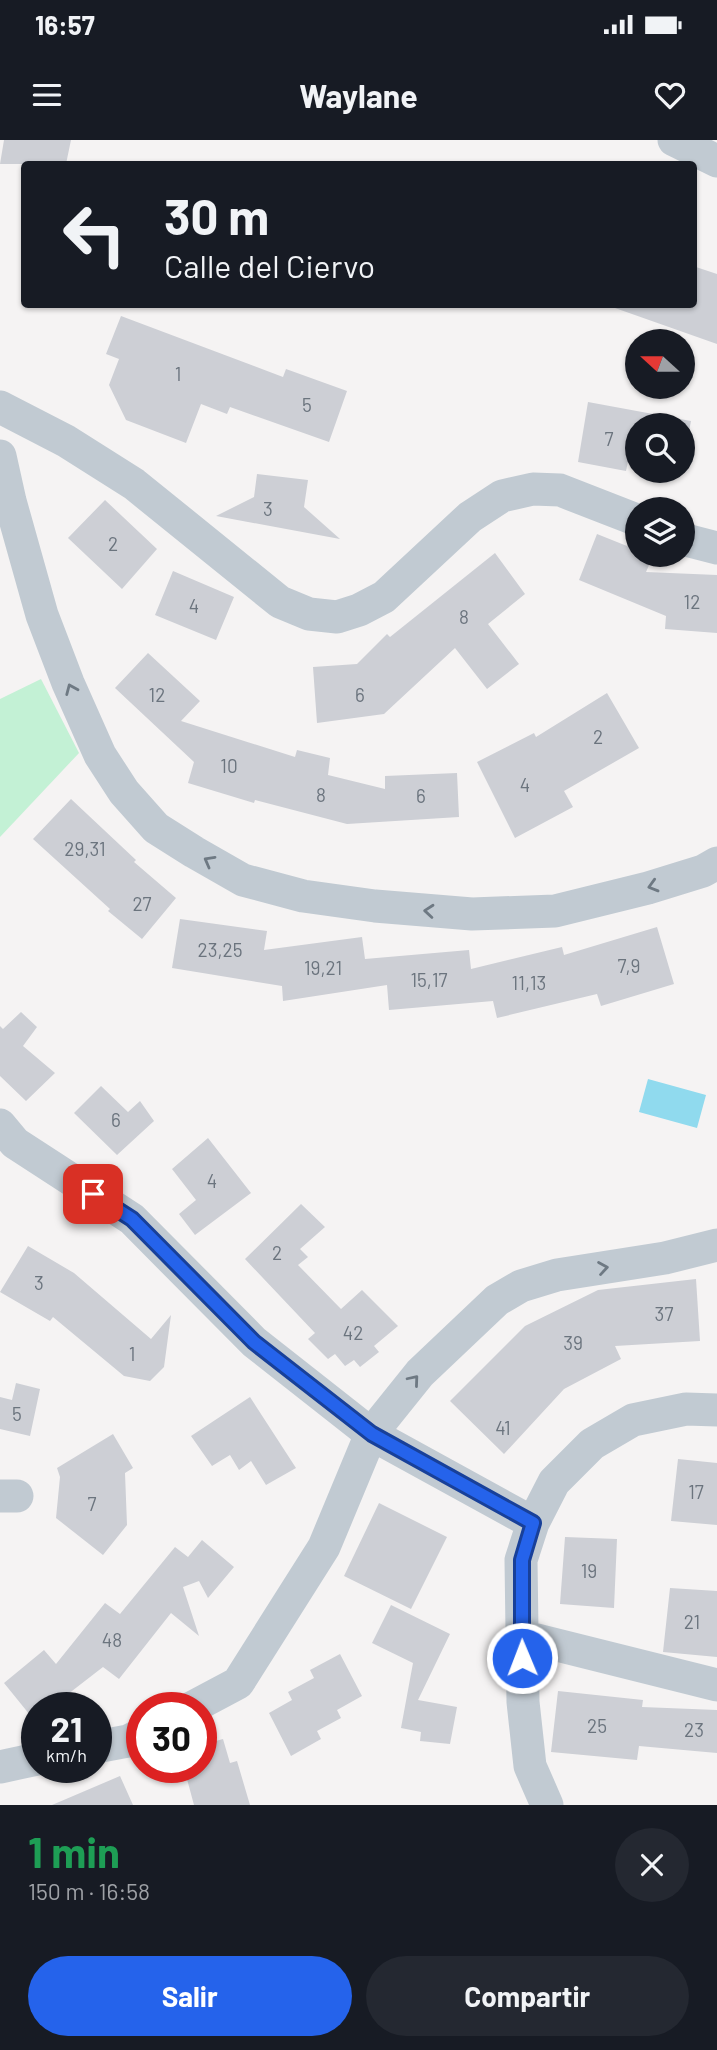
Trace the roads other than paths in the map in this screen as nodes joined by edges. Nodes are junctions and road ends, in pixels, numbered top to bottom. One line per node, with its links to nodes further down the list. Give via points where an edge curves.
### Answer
1 (674, 140): 2 (street)
2 (717, 160)
3 (0, 407): 5 (street, via 134,484 280,602 309,614 337,617 384,597 470,517 502,496 533,489 560,490)
4 (0, 456): 8 (street, one-way to 4, via 648,888 555,911 472,915 303,896 243,880 204,858 156,828 100,755 43,615)
5 (625, 515)
6 (695, 542): 7 (street)
7 (717, 548)
8 (717, 863)
9 (0, 1125): 12 (street, via 15,1143 132,1219 254,1342)
10 (717, 1245): 12 (street, one-way to 10, via 419,1373 498,1300 521,1286)
11 (717, 1410): 13 (street, via 686,1409 633,1420 592,1444 554,1482)
12 (372, 1434): 13 (street); 16 (street, via 324,1547 238,1683)
13 (533, 1523): 14 (street, via 522,1560)
14 (521, 1636): 15 (street); 19 (street, via 530,1766)
15 (717, 1685)
16 (217, 1694)
17 (21, 1762): 18 (street)
18 (0, 1767)
19 (547, 1805)

